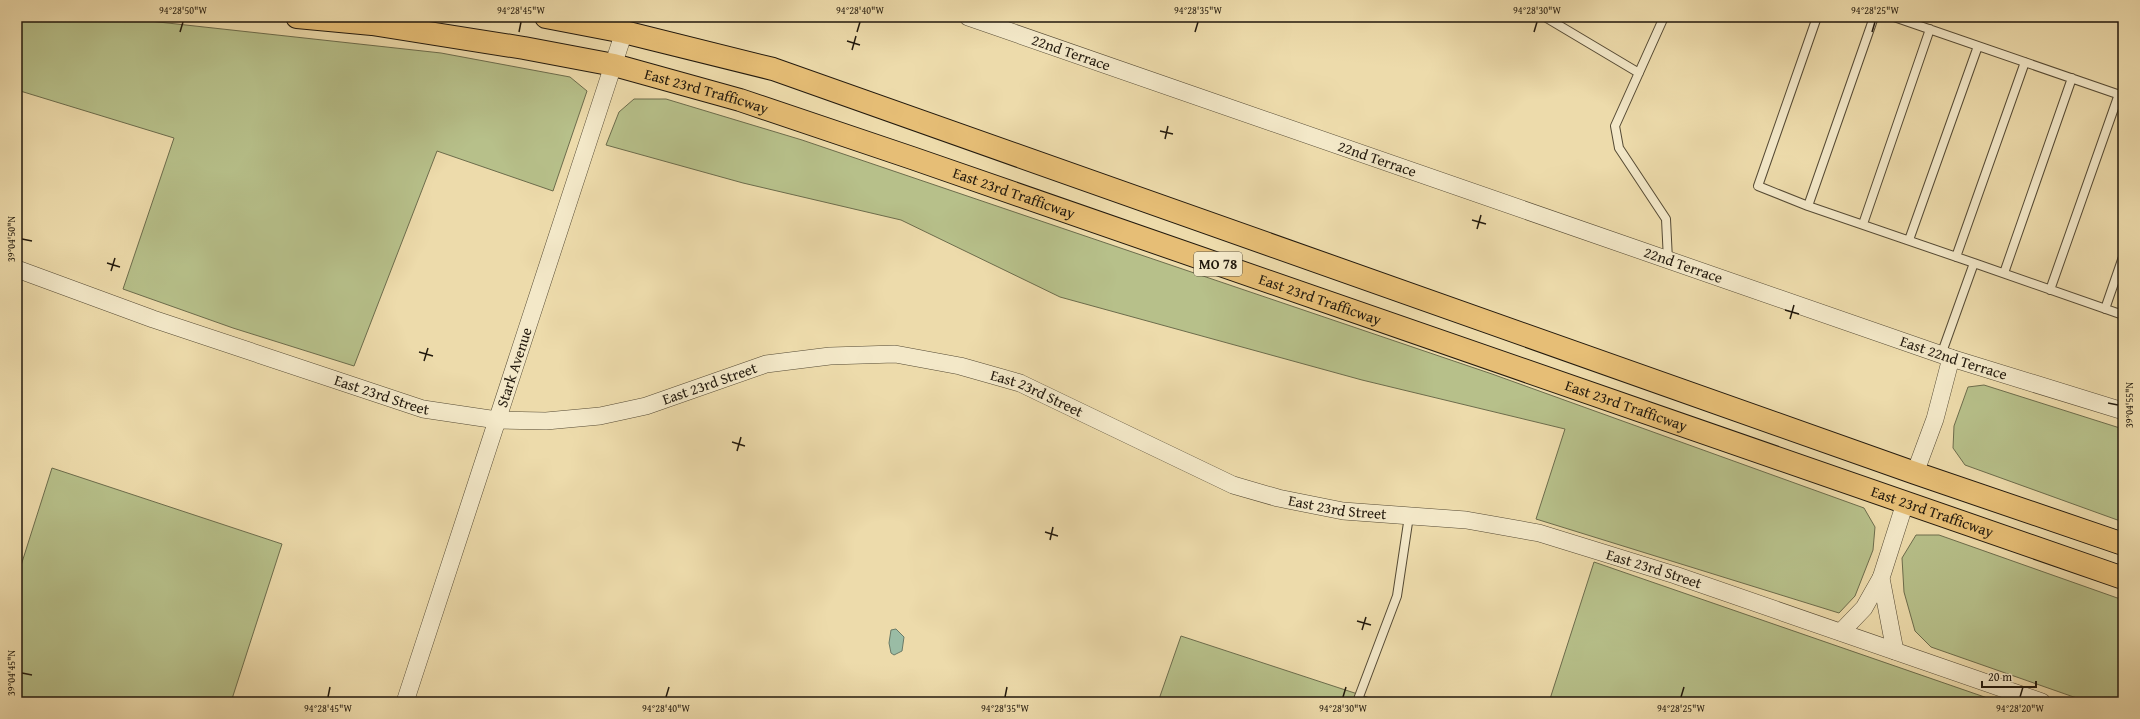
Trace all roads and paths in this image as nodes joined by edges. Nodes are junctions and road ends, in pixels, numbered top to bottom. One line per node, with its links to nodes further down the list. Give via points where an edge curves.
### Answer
1 (297, 17): 13 (main road, East 23rd Trafficway / MO 78, via 372,24)
2 (546, 17): 10 (main road, MO 78)
3 (968, 17): 22 (street, 22nd Terrace)
4 (1545, 17): 14 (lane)
5 (1664, 17): 14 (lane)
6 (1817, 17): 17 (lane, via 1758,186)
7 (1874, 17): 17 (lane)
8 (1894, 17): 9 (lane)
9 (1930, 29): 11 (lane); 18 (lane)
10 (624, 32): 13 (street, Stark Avenue); 33 (main road, MO 78, via 773,69)
11 (1978, 46): 12 (lane); 19 (lane)
12 (2025, 62): 15 (lane); 20 (lane)
13 (614, 65): 32 (street, Stark Avenue); 34 (main road, East 23rd Trafficway / MO 78, via 740,100 912,158)
14 (1639, 74): 22 (lane, via 1615,126 1620,148 1666,219)
15 (2072, 78): 16 (lane); 25 (lane)
16 (2121, 95): 26 (lane)
17 (1808, 206): 18 (lane)
18 (1863, 224): 19 (lane)
19 (1909, 240): 20 (lane)
20 (1956, 257): 23 (lane)
21 (2123, 258): 28 (lane)
22 (1668, 260): 27 (street, 22nd Terrace)
23 (1974, 263): 25 (lane); 30 (lane)
24 (17, 269): 32 (street, East 23rd Street, via 153,319 423,409)
25 (2004, 273): 26 (lane)
26 (2050, 290): 28 (lane)
27 (1786, 301): 30 (street, East 22nd Terrace)
28 (2105, 309): 29 (lane)
29 (2123, 316)
30 (1946, 357): 31 (street, East 22nd Terrace); 33 (street, via 1935,419)
31 (2123, 412)
32 (497, 420): 35 (street, East 23rd Street, via 546,422 600,416 646,406 766,364 830,356 895,354 960,366 1020,383 1240,487 1278,498 1343,511); 41 (street, Stark Avenue)
33 (1915, 473): 36 (main road, MO 78)
34 (1905, 503): 37 (street); 38 (main road, East 23rd Trafficway / MO 78)
35 (1409, 516): 39 (street, East 23rd Street, via 1466,520 1539,533 1675,575); 42 (lane, via 1397,596)
36 (2123, 544)
37 (1881, 578): 39 (street, via 1864,608); 40 (street)
38 (2123, 578)
39 (1840, 632): 40 (street, East 23rd Street)
40 (1895, 651): 43 (street, East 23rd Street)
41 (405, 702)
42 (1357, 702)
43 (2042, 702)

